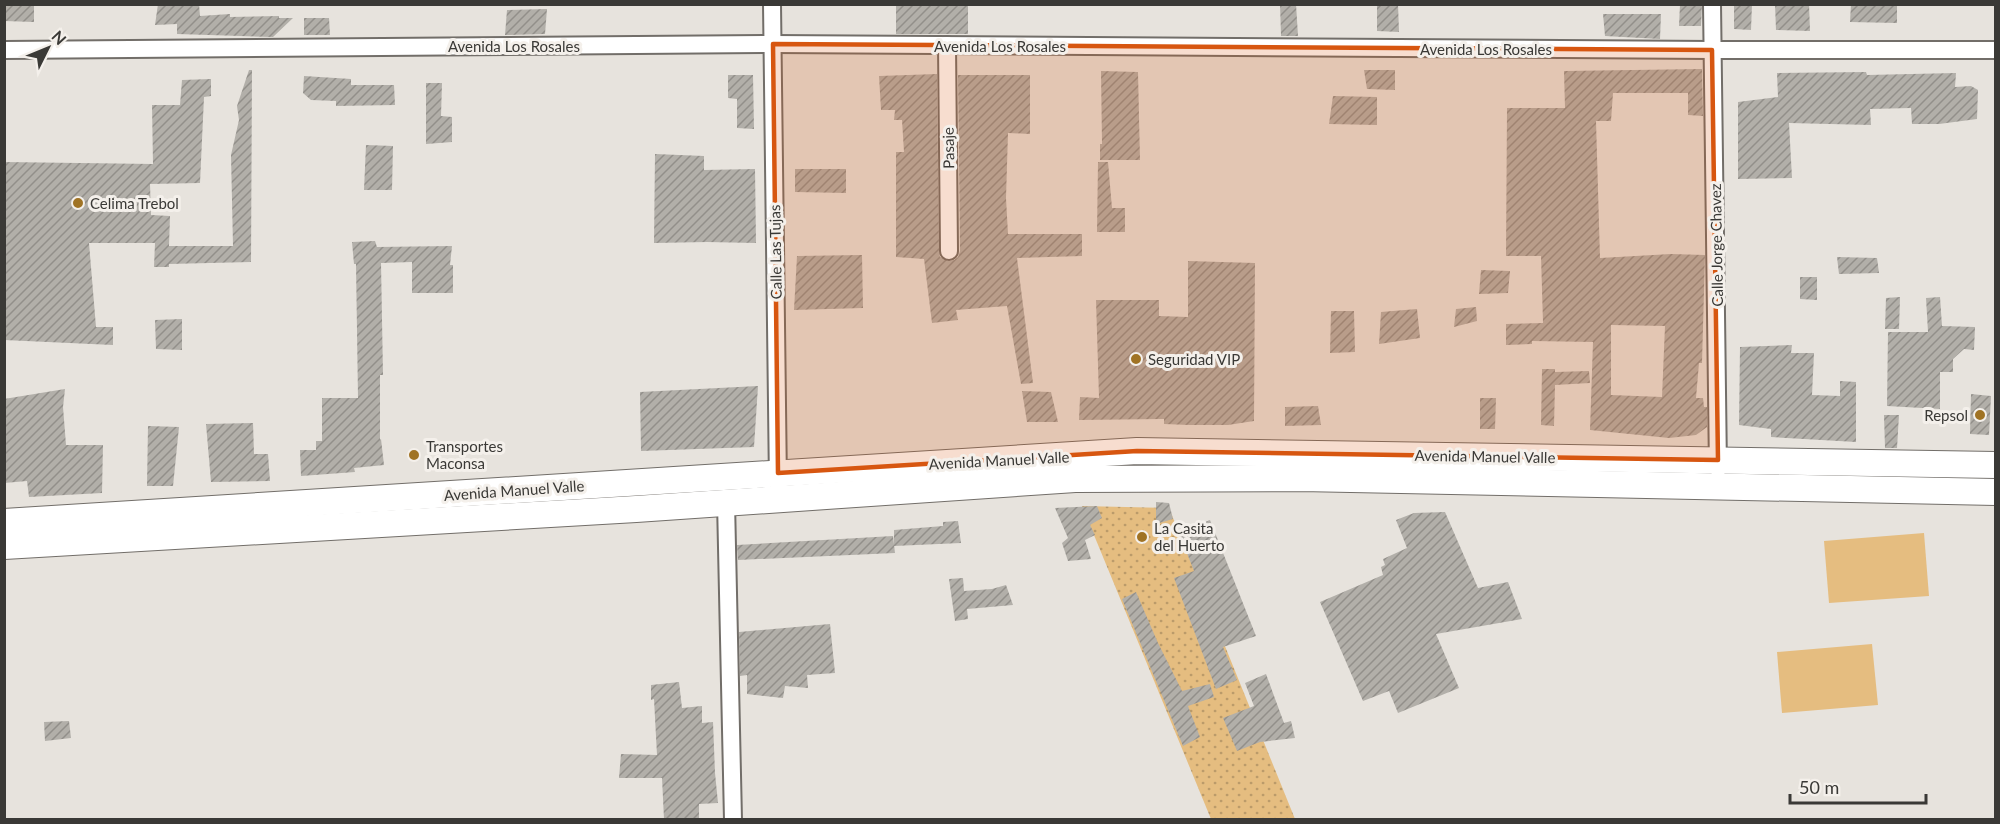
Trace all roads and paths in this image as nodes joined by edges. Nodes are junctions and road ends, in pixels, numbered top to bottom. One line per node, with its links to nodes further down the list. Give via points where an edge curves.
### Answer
1 (772, 4): 3 (street, Calle Las Tujas)
2 (1712, 4): 6 (street, Calle Jorge Chavez)
3 (773, 44): 4 (street, Avenida Los Rosales); 5 (street, Avenida Los Rosales); 11 (street, Calle Las Tujas)
4 (947, 45): 6 (street, Avenida Los Rosales); 8 (street, Pasaje)
5 (4, 50)
6 (1712, 50): 7 (street, Avenida Los Rosales); 9 (street, Calle Jorge Chavez)
7 (1995, 50)
8 (949, 251)
9 (1718, 460): 10 (main road, Avenida Manuel Valle); 11 (main road, Avenida Manuel Valle, via 1137,451); 12 (street, Calle Jorge Chavez)
10 (1995, 465)
11 (778, 473): 14 (street, Calle Las Tujas); 16 (main road, Avenida Manuel Valle)
12 (1718, 486): 13 (main road, Avenida Manuel Valle); 14 (main road, Avenida Manuel Valle, via 1301,478 1075,479)
13 (1995, 492)
14 (778, 499): 15 (main road, Avenida Manuel Valle)
15 (726, 502): 17 (main road, Avenida Manuel Valle); 18 (street)
16 (4, 522)
17 (4, 546)
18 (733, 819)

